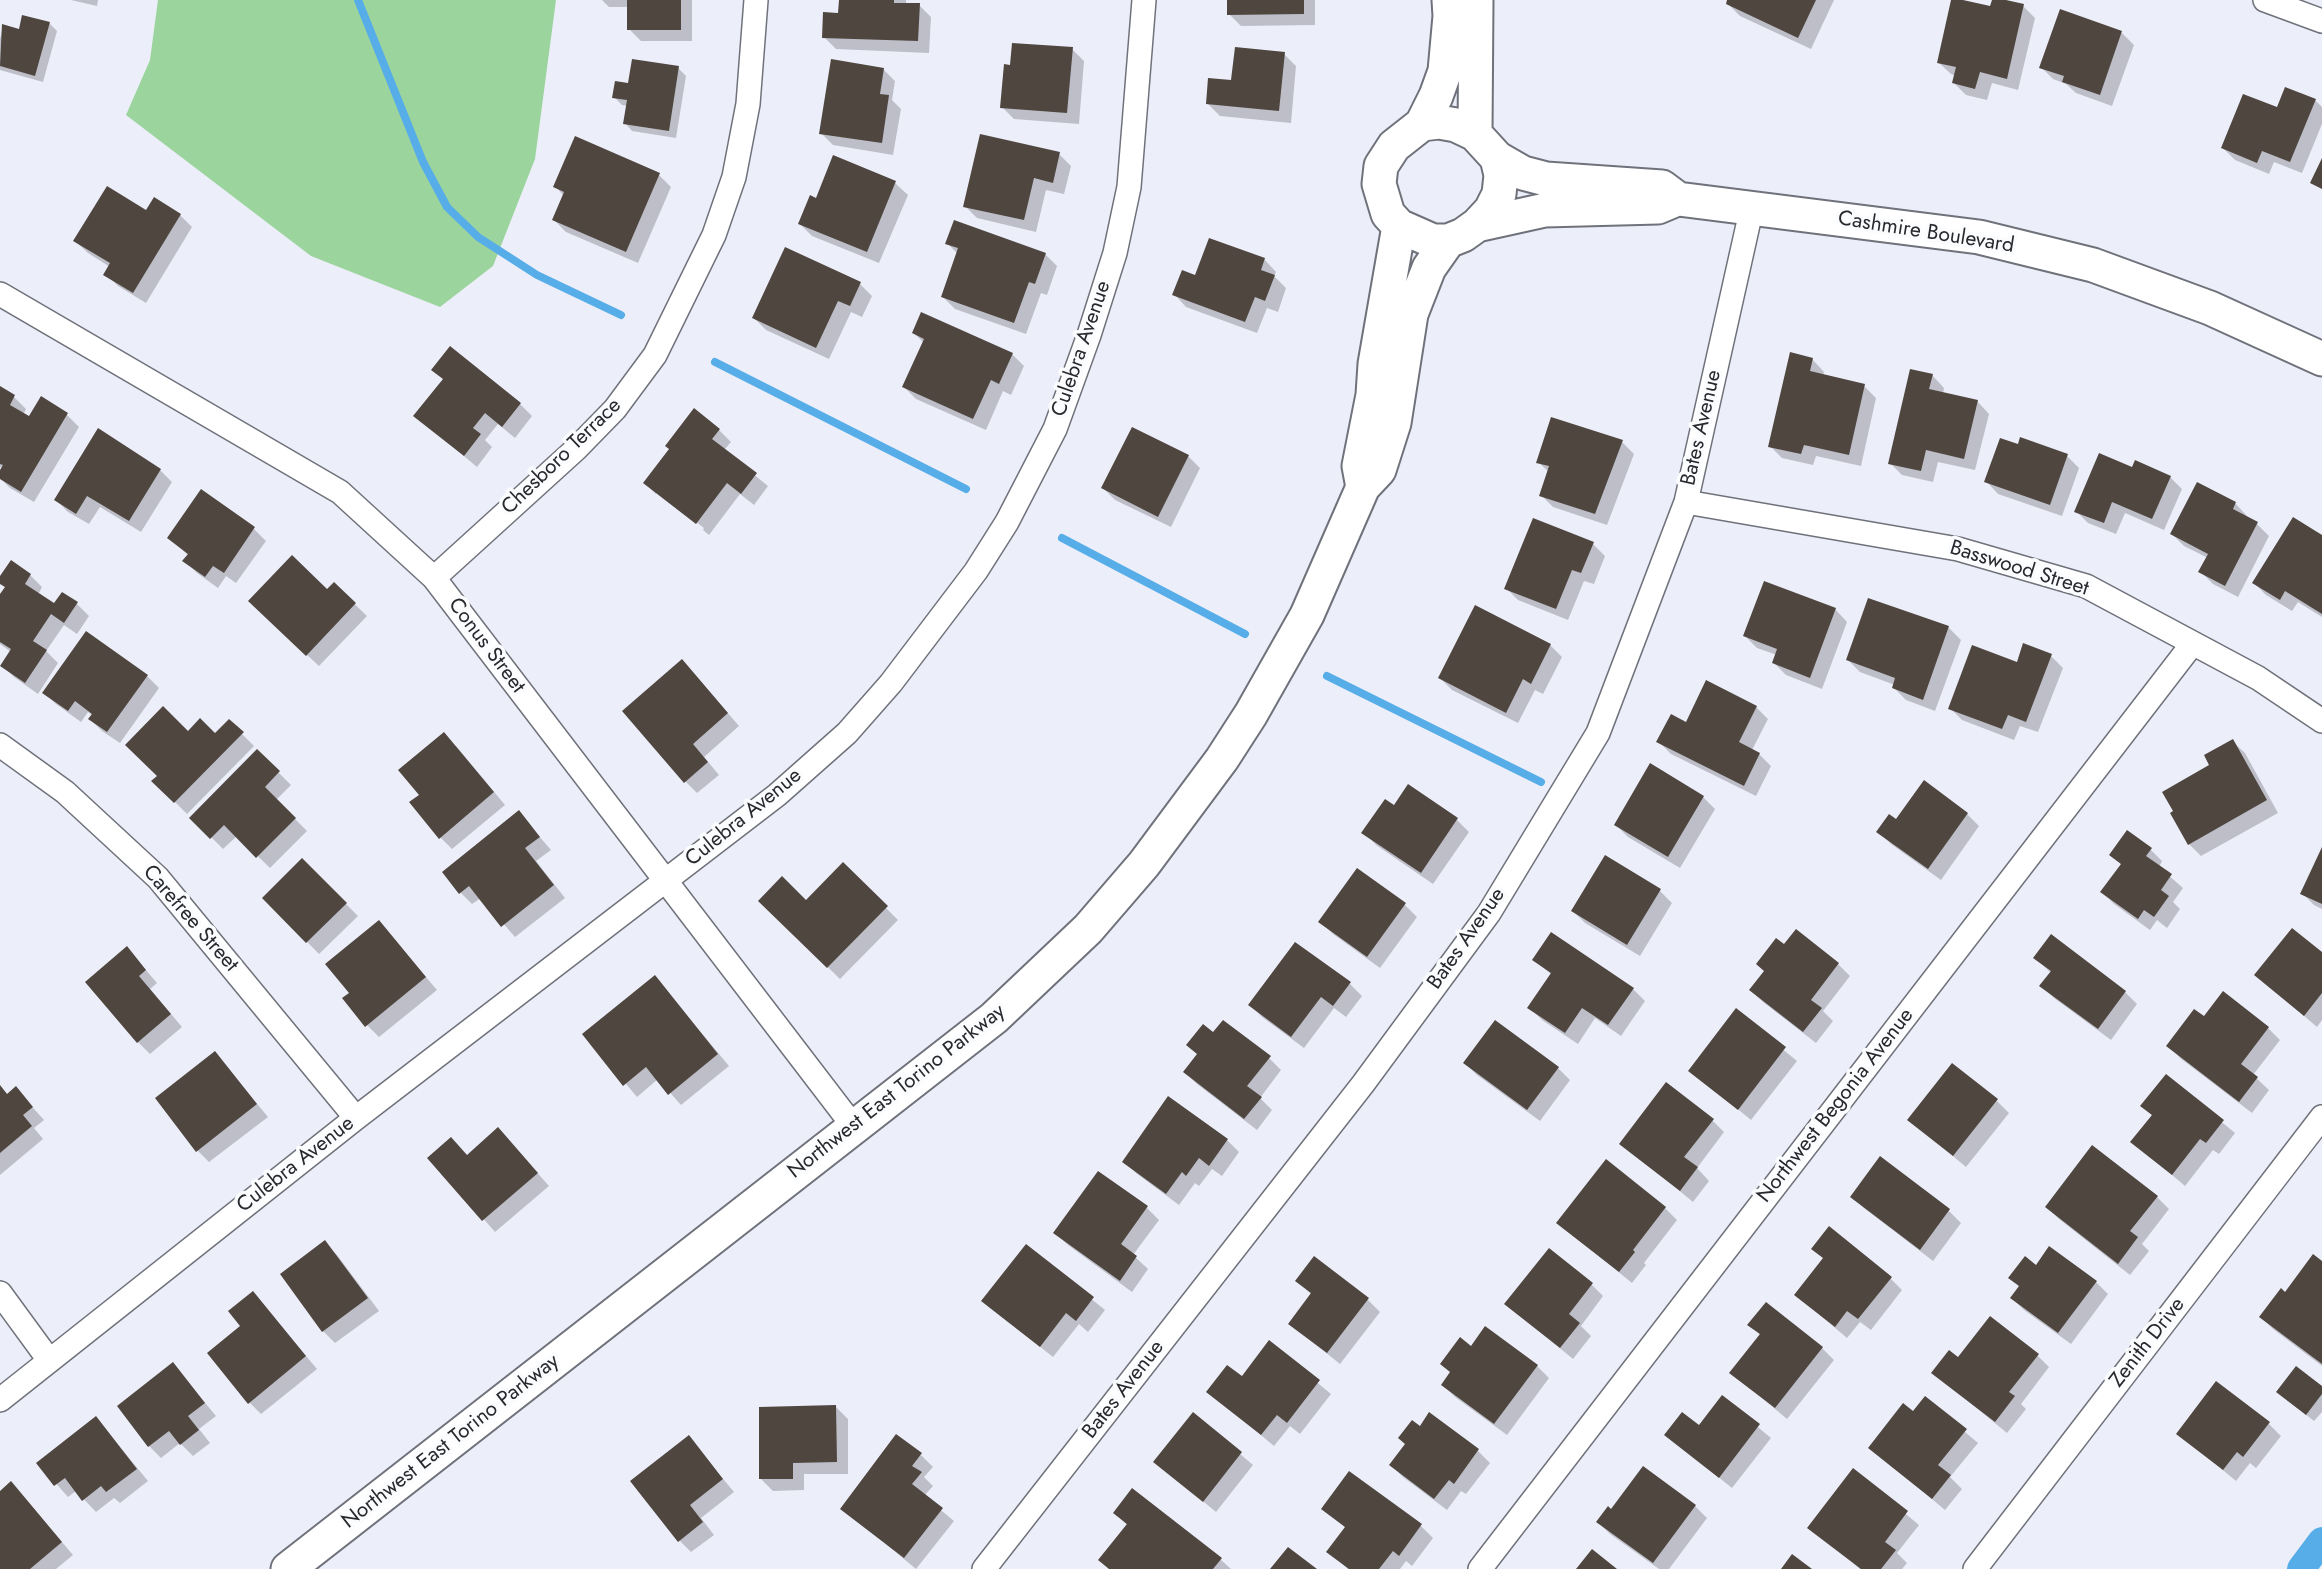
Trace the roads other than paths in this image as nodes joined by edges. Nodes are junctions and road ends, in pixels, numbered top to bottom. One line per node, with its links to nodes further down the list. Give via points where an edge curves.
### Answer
1 (756, 0): 19 (street, Chesboro Terrace, via 748,104 734,177 714,235 655,355 615,409 576,449)
2 (1144, 0): 23 (street, Culebra Avenue, via 1129,187 1115,253 1055,429 1007,522 946,612 847,733)
3 (1449, 0): 7 (street, via 1445,71)
4 (1476, 0): 8 (street)
5 (2265, 0): 6 (street)
6 (2322, 21)
7 (1422, 124): 8 (street, via 1456,125); 13 (street, via 1394,146 1381,166 1382,199)
8 (1475, 134): 9 (street)
9 (1497, 158): 10 (street, Cashmire Boulevard, via 1523,173 1546,179 1662,187); 12 (street, via 1499,194)
10 (1678, 199): 11 (street, Cashmire Boulevard); 12 (street, Cashmire Boulevard, via 1658,208 1545,210)
11 (1752, 207): 16 (street, Cashmire Boulevard, via 1979,237 2092,265 2210,308); 18 (street, Bates Avenue)
12 (1476, 225): 14 (street)
13 (1399, 226): 14 (street, via 1433,241); 17 (street, Northwest East Torino Parkway, via 1359,466)
14 (1448, 241): 17 (street, Northwest East Torino Parkway, via 1418,290 1394,423 1379,470)
15 (0, 294): 19 (street, Conus Street, via 340,492)
16 (2322, 359)
17 (1363, 487): 26 (street, Northwest East Torino Parkway, via 1307,615 1251,714 1144,864 1088,929 994,1018)
18 (1686, 502): 20 (street, Basswood Street, via 1958,549 2086,586); 31 (street, Bates Avenue, via 1598,733 1489,913 1363,1084)
19 (434, 578): 23 (street, Conus Street)
20 (2193, 643): 21 (street, Basswood Street, via 2258,678); 32 (street, Northwest Begonia Avenue)
21 (2322, 721)
22 (0, 745): 25 (street, Carefree Street, via 65,792 158,878)
23 (665, 880): 25 (street, Culebra Avenue); 26 (street, Conus Street)
24 (2322, 1117): 33 (street, Zenith Drive)
25 (356, 1118): 28 (street, Culebra Avenue)
26 (854, 1127): 30 (street, Northwest East Torino Parkway)
27 (0, 1293): 28 (street)
28 (49, 1360): 29 (street, Culebra Avenue)
29 (0, 1400)
30 (288, 1569)
31 (984, 1569)
32 (1480, 1569)
33 (1975, 1569)

